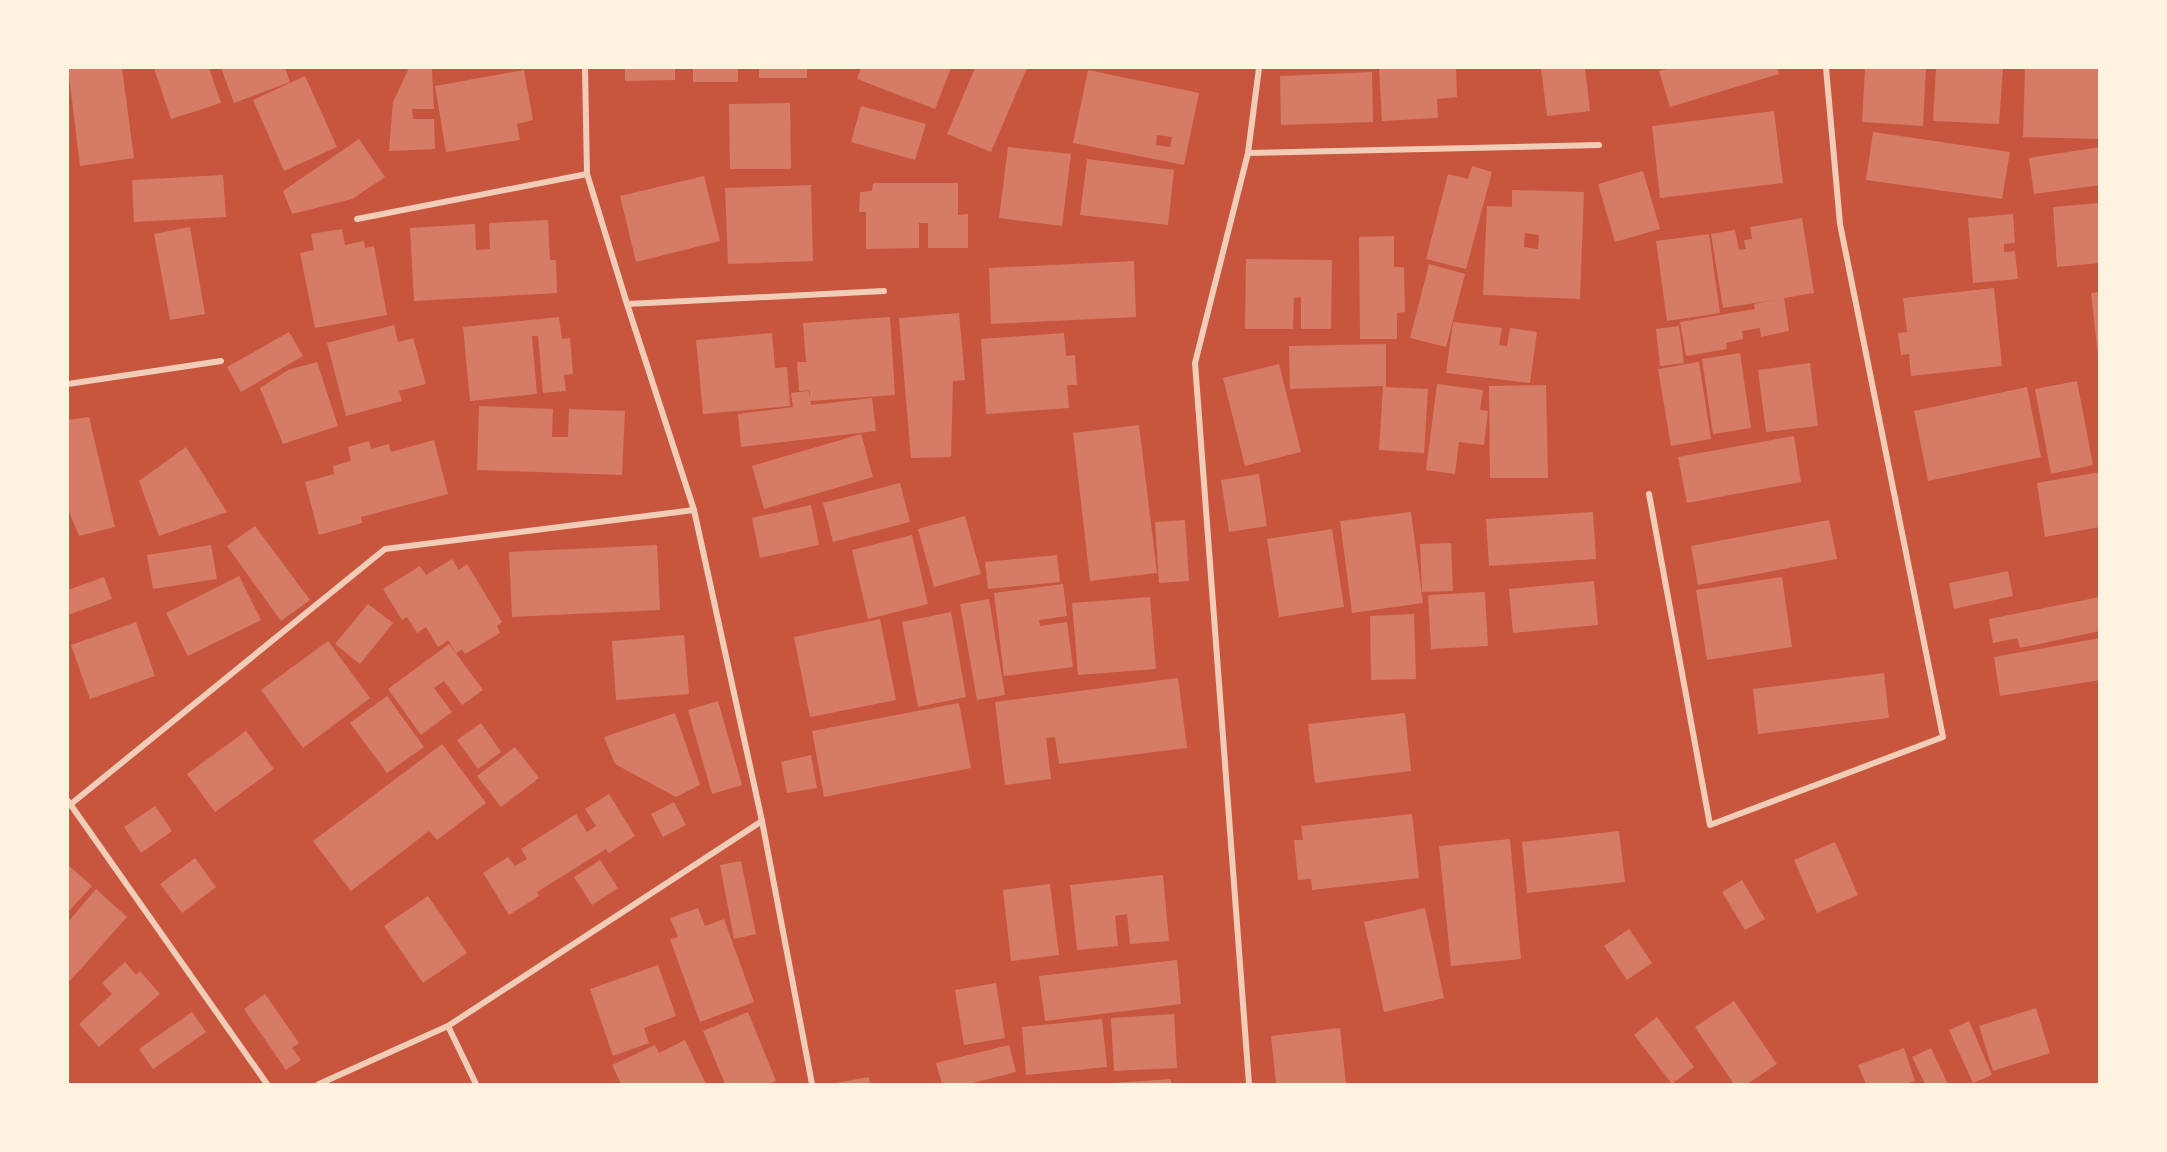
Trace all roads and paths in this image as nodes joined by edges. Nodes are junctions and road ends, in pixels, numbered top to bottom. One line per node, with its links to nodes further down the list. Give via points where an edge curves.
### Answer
1 (585, 68): 6 (street)
2 (1259, 68): 5 (street)
3 (1826, 68): 12 (street, via 1840,224 1943,737 1710,825)
4 (1599, 145): 5 (street)
5 (1248, 153): 21 (street, via 1195,363)
6 (587, 174): 7 (street); 9 (street)
7 (357, 219)
8 (884, 291): 9 (street)
9 (627, 304): 13 (street)
10 (221, 361): 11 (street)
11 (68, 384)
12 (1649, 494)
13 (694, 510): 14 (street, via 385,549); 15 (street)
14 (69, 803): 17 (street)
15 (762, 821): 16 (street); 20 (street)
16 (448, 1026): 18 (street); 19 (street)
17 (267, 1084)
18 (319, 1084)
19 (476, 1084)
20 (812, 1084)
21 (1249, 1084)

